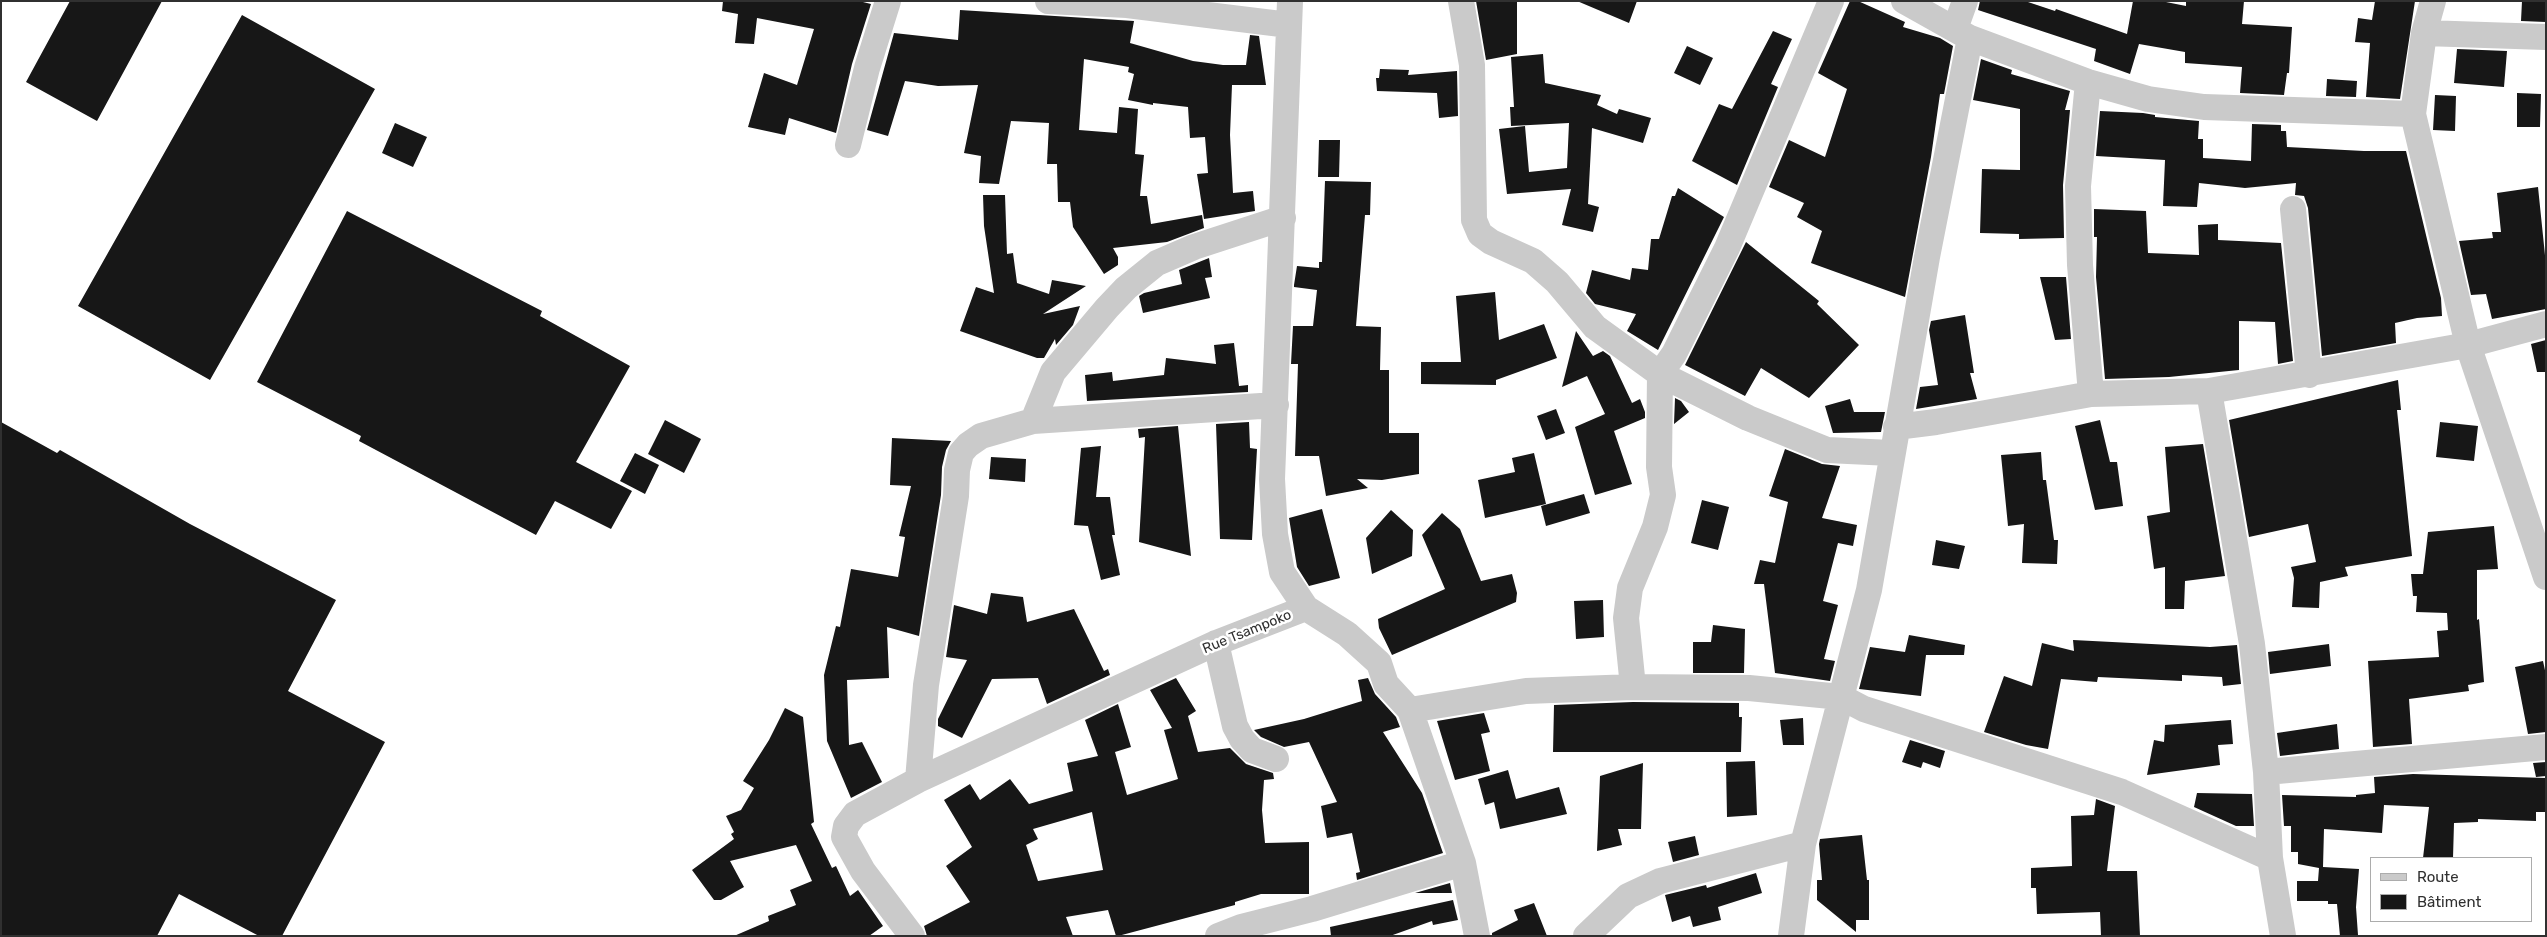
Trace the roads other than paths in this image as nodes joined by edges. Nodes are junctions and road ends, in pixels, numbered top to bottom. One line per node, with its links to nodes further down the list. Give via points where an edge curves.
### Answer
1 (888, 1): 14 (street)
2 (1048, 1): 8 (street)
3 (1461, 1): 19 (street, via 1472,65 1474,220 1480,234 1533,260 1557,282 1595,327)
4 (1831, 1): 19 (street, via 1727,248 1674,354)
5 (1904, 1): 10 (street)
6 (1965, 1): 10 (street)
7 (2433, 1): 9 (street)
8 (1289, 13): 16 (street)
9 (2424, 33): 11 (street); 13 (street)
10 (1962, 34): 12 (street); 25 (street)
11 (2546, 37)
12 (2088, 82): 13 (street, via 2148,99 2204,107); 22 (street, via 2078,186 2080,265)
13 (2413, 114): 18 (street)
14 (848, 144)
15 (2293, 209): 20 (street)
16 (1283, 218): 23 (street); 24 (street, via 1194,247 1157,263 1107,308 1053,372)
17 (2546, 324): 18 (street)
18 (2468, 345): 20 (street); 27 (street)
19 (1660, 374): 26 (street, via 1748,418 1826,450); 30 (street, via 1659,466 1663,496 1656,527 1630,588 1626,618)
20 (2309, 375): 21 (street)
21 (2210, 391): 22 (street); 35 (street, via 2252,644)
22 (2091, 394): 25 (street)
23 (1276, 405): 24 (street); 28 (street, via 1272,479 1275,534 1282,572)
24 (1033, 420): 36 (street, via 981,436 961,453 926,685)
25 (1896, 427): 26 (street)
26 (1891, 453): 31 (street, via 1869,590)
27 (2546, 577)
28 (1306, 608): 29 (street, Rue Tsampoko); 32 (street, Rue Tsampoko, via 1347,634 1379,663 1386,684)
29 (1216, 643): 34 (street, via 1242,739 1252,750); 36 (street, Rue Tsampoko)
30 (1633, 687): 31 (street, via 1749,688); 32 (street, via 1526,690)
31 (1841, 697): 37 (street); 38 (street, via 1864,709 2122,792)
32 (1410, 710): 39 (street, Rue Tsampoko)
33 (2546, 747): 35 (street)
34 (1276, 759)
35 (2266, 772): 38 (street)
36 (918, 780): 40 (street, Rue Tsampoko, via 855,814 844,831 844,837 863,871)
37 (1803, 844): 43 (street, via 1660,881 1628,896); 44 (street)
38 (2270, 858): 45 (street)
39 (1463, 863): 41 (street); 42 (street, Rue Tsampoko)
40 (912, 936)
41 (1218, 936)
42 (1477, 936)
43 (1586, 936)
44 (1792, 936)
45 (2283, 936)

